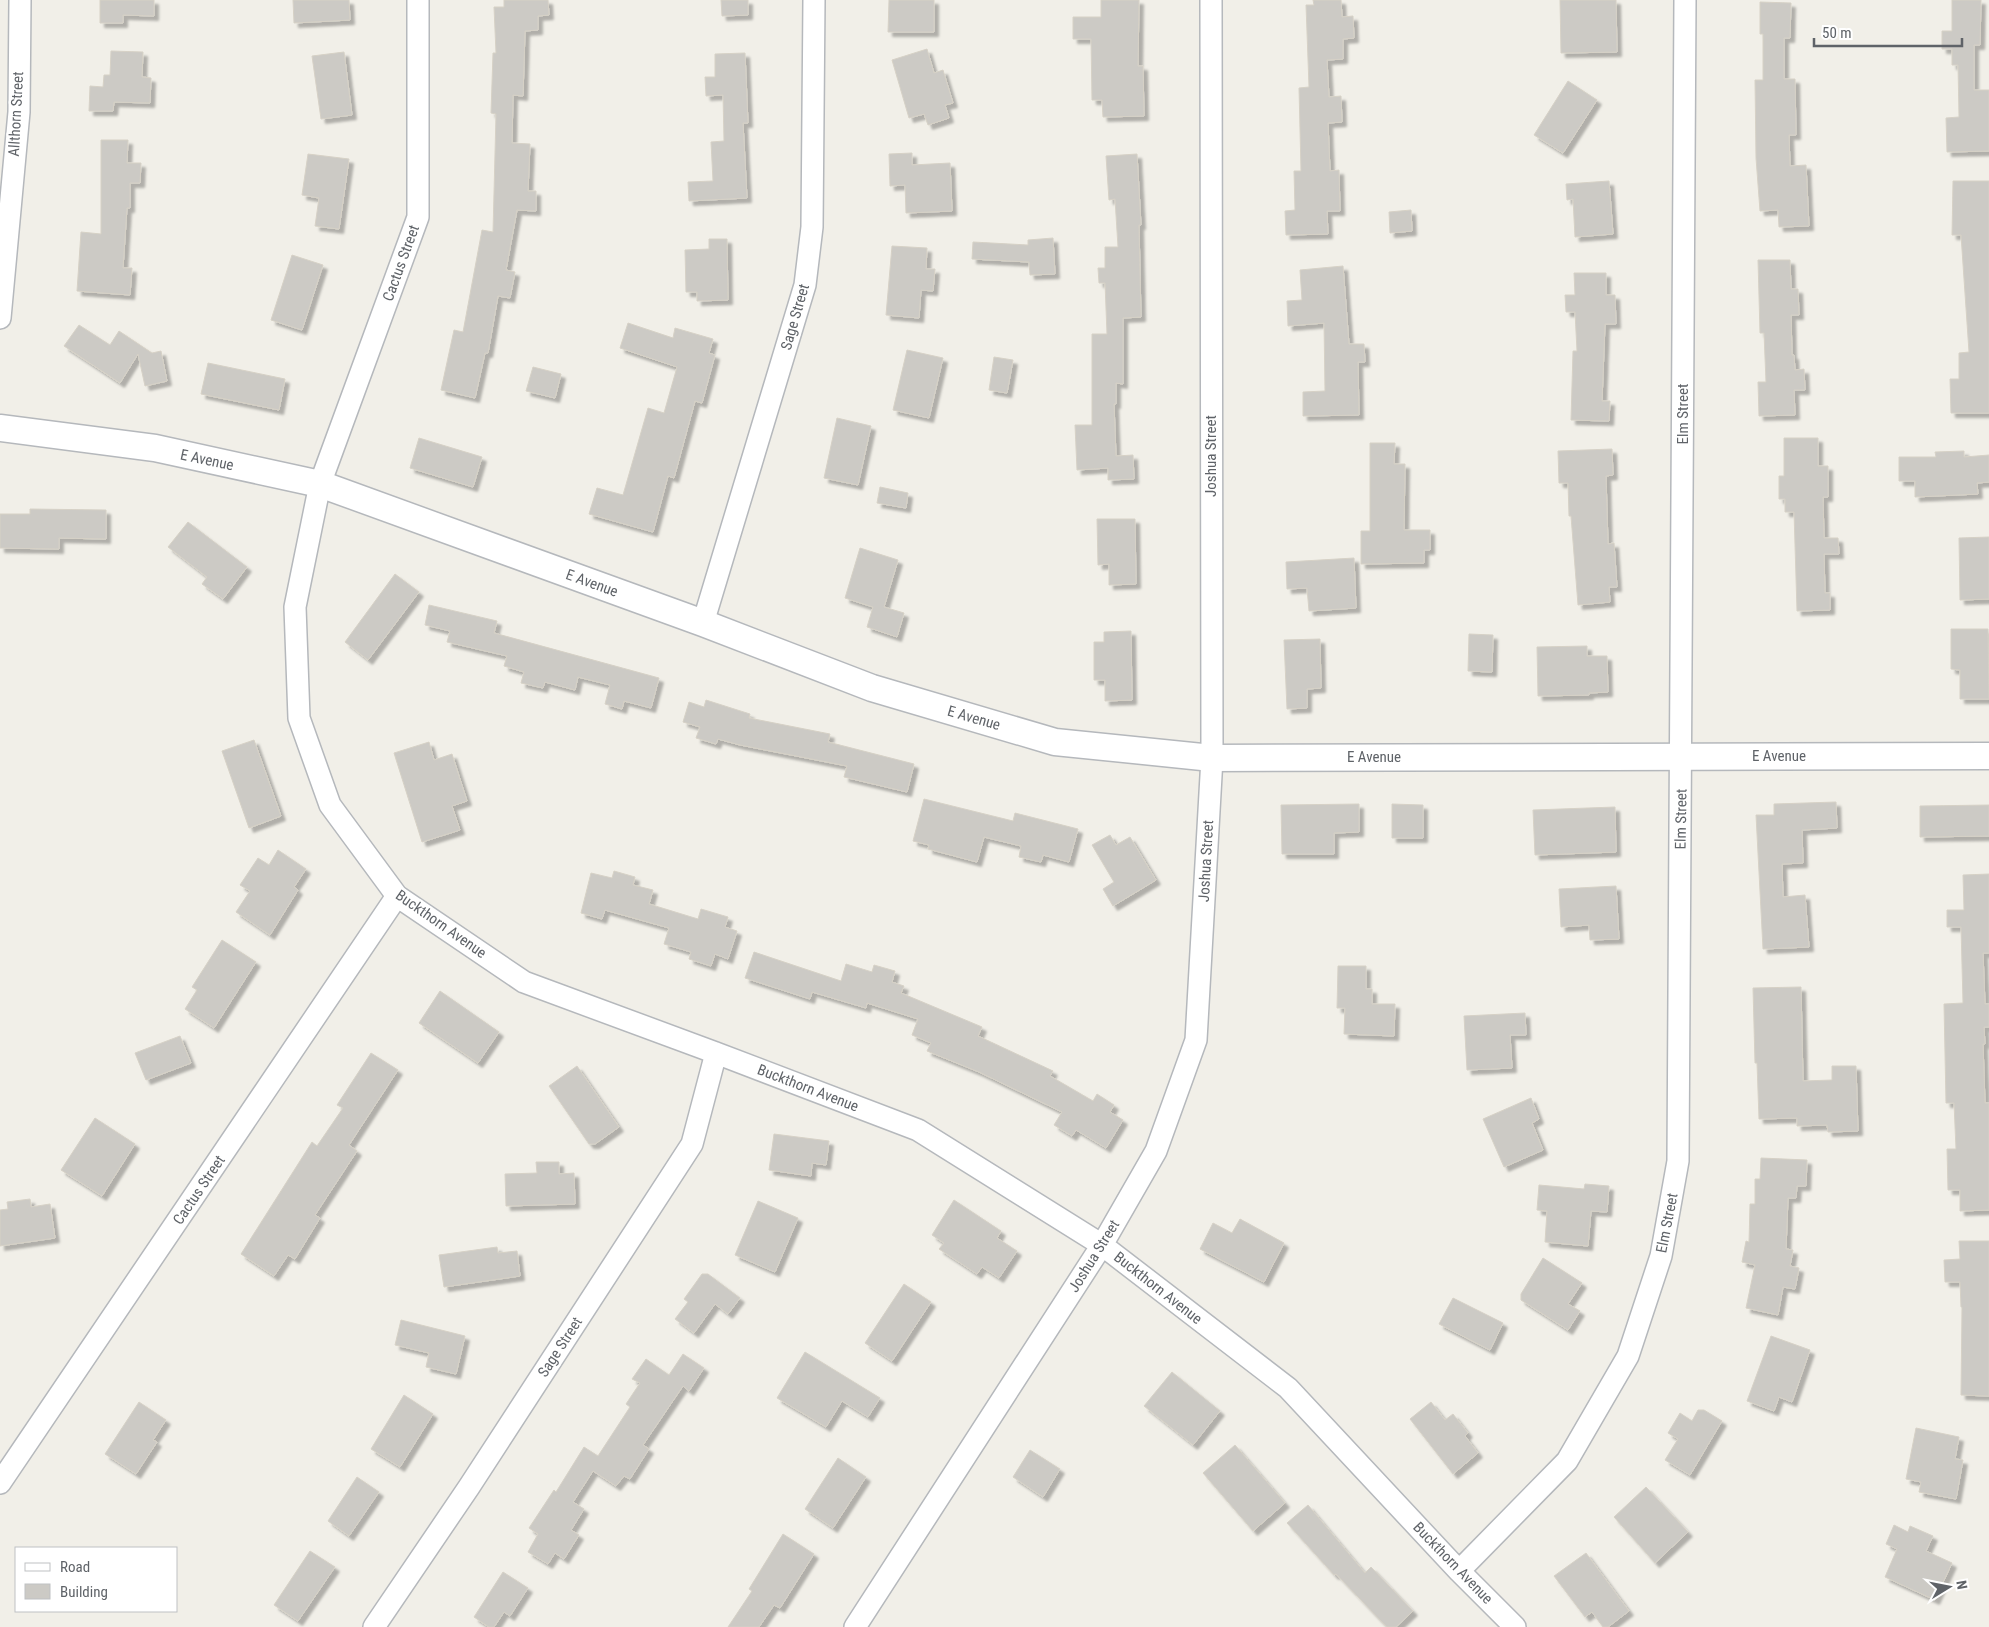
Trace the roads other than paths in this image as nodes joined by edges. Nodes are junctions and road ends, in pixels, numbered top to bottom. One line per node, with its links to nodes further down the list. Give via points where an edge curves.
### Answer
1 (20, 0): 6 (street, Allthorn Street, via 18,112)
2 (418, 0): 8 (street, Cactus Street, via 418,217)
3 (814, 0): 9 (street, Sage Street, via 812,227 805,285)
4 (1211, 0): 12 (street, Joshua Street)
5 (1685, 0): 10 (street, Elm Street)
6 (0, 318)
7 (0, 428): 8 (street, E Avenue, via 155,448)
8 (320, 484): 9 (street, E Avenue); 13 (street, Buckthorn Avenue, via 295,607 299,718 330,805)
9 (703, 623): 12 (street, E Avenue, via 872,688 1055,742)
10 (1682, 756): 11 (street, E Avenue); 12 (street, E Avenue); 17 (street, Elm Street, via 1678,1161 1661,1256 1628,1356 1567,1461)
11 (1989, 756)
12 (1212, 758): 15 (street, Joshua Street, via 1196,1040 1156,1150)
13 (397, 896): 14 (street, Buckthorn Avenue, via 524,982); 16 (street, Cactus Street)
14 (716, 1053): 15 (street, Buckthorn Avenue, via 918,1130); 18 (street, Sage Street, via 692,1144)
15 (1102, 1245): 17 (street, Buckthorn Avenue, via 1288,1388); 19 (street, Joshua Street)
16 (0, 1483)
17 (1459, 1571): 20 (street, Buckthorn Avenue)
18 (374, 1627)
19 (855, 1627)
20 (1515, 1627)

